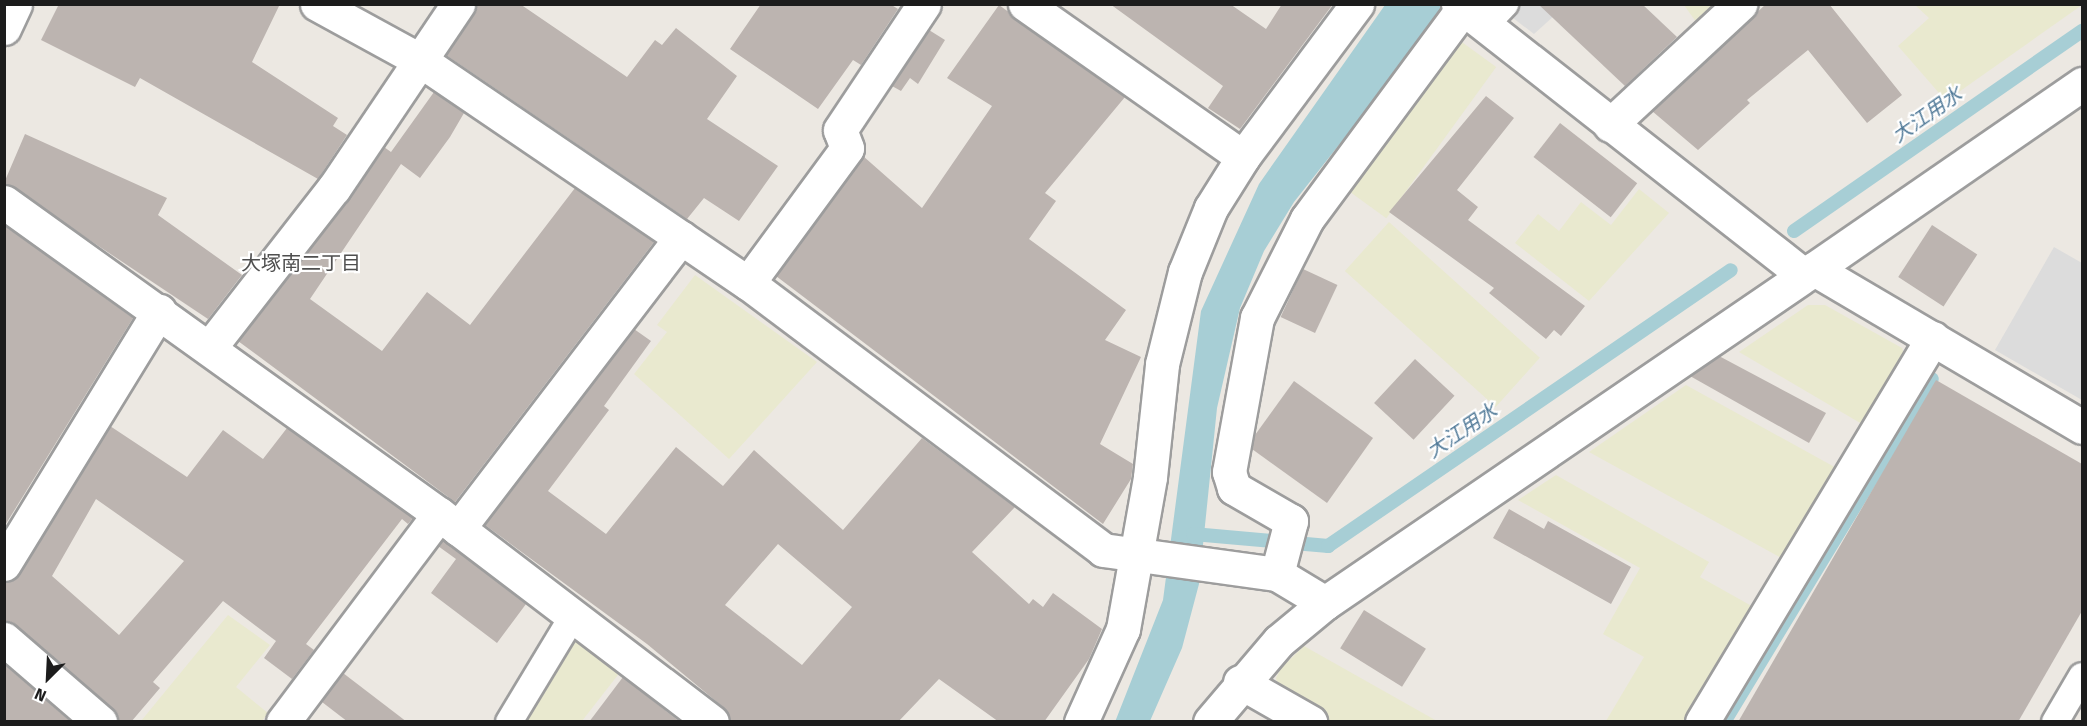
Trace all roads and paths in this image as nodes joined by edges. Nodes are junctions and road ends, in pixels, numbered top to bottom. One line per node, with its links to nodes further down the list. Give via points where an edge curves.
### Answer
1 (15, 4): 9 (street)
2 (317, 4): 10 (street)
3 (458, 4): 10 (street)
4 (924, 4): 17 (street, via 840,130 847,148)
5 (1025, 4): 13 (street)
6 (1358, 4): 13 (street)
7 (1740, 4): 12 (street)
8 (1475, 9): 12 (street); 25 (street, via 1307,219 1257,318 1229,472 1234,488 1291,521)
9 (4, 28)
10 (421, 61): 15 (street); 20 (street, via 334,188)
11 (2082, 84): 16 (street)
12 (1610, 124): 16 (street)
13 (1243, 157): 23 (street, via 1211,208 1171,318)
14 (4, 202): 18 (street)
15 (681, 237): 17 (street); 22 (street)
16 (1809, 272): 19 (street); 26 (street)
17 (748, 283): 23 (street, via 1103,550)
18 (159, 311): 20 (street); 24 (street)
19 (1933, 338): 21 (street); 38 (street)
20 (210, 347): 22 (street)
21 (2082, 427)
22 (449, 521): 27 (street); 32 (street)
23 (1140, 555): 25 (street, via 1216,566); 35 (street, via 1123,629)
24 (4, 564)
25 (1279, 568): 26 (street)
26 (1325, 603): 30 (street)
27 (573, 616): 33 (lane); 34 (street)
28 (4, 639): 31 (street)
29 (2082, 676): 39 (lane)
30 (1240, 682): 36 (street); 37 (street)
31 (100, 722)
32 (283, 722)
33 (509, 722)
34 (712, 722)
35 (1081, 722)
36 (1210, 722)
37 (1310, 722)
38 (1702, 722)
39 (2055, 722)

